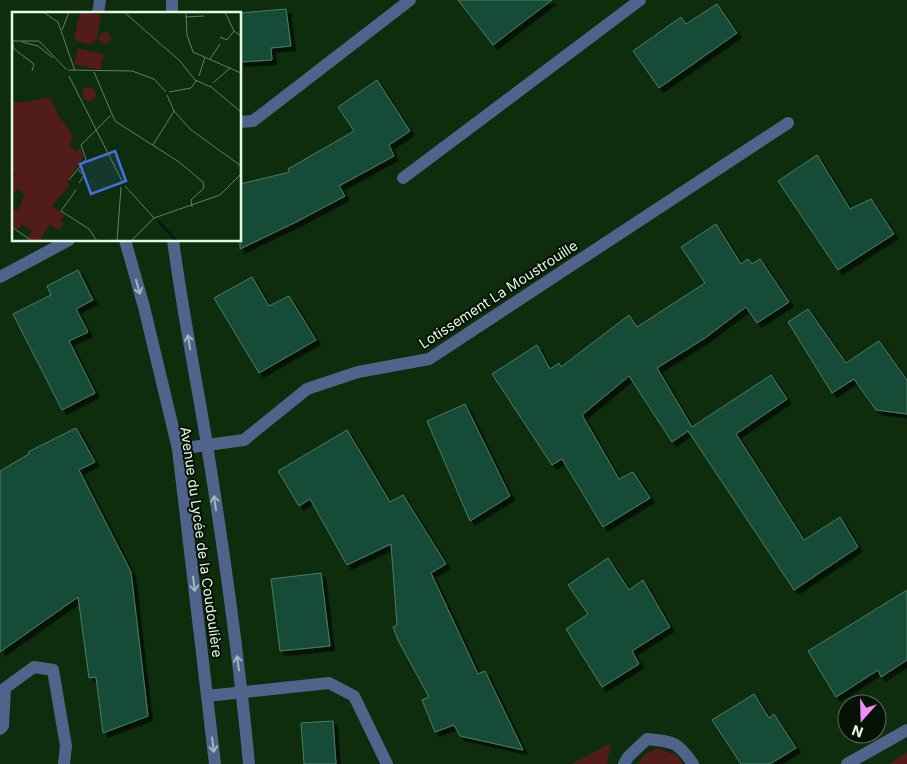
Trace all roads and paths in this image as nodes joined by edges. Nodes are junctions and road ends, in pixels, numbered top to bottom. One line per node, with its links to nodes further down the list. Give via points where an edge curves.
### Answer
1 (410, 0): 3 (street, via 252,121)
2 (640, 0): 5 (street)
3 (241, 122)
4 (788, 123): 10 (street, Lotissement La Moustrouille, via 429,359 358,372 307,388 244,440)
5 (402, 178)
6 (67, 241): 9 (street)
7 (125, 241): 11 (street, Avenue du Lycée de la Coudoulière, one-way to 11)
8 (173, 241): 10 (street, Avenue du Lycée de la Coudoulière, one-way to 8)
9 (0, 277)
10 (207, 446): 11 (street, Lotissement La Moustrouille); 12 (street, Avenue du Lycée de la Coudoulière, one-way to 10)
11 (178, 449): 13 (street, Avenue du Lycée de la Coudoulière, one-way to 13)
12 (242, 692): 13 (street); 18 (street, Avenue du Lycée de la Coudoulière); 19 (street, via 329,683 354,696)
13 (207, 696): 17 (street, Avenue du Lycée de la Coudoulière, one-way to 17)
14 (0, 728): 16 (street, via 5,688 34,667 53,670 66,746)
15 (907, 730): 22 (street)
16 (64, 764)
17 (215, 764)
18 (249, 764)
19 (387, 764)
20 (624, 764): 21 (street, via 647,739 671,741)
21 (693, 764)
22 (847, 764)

